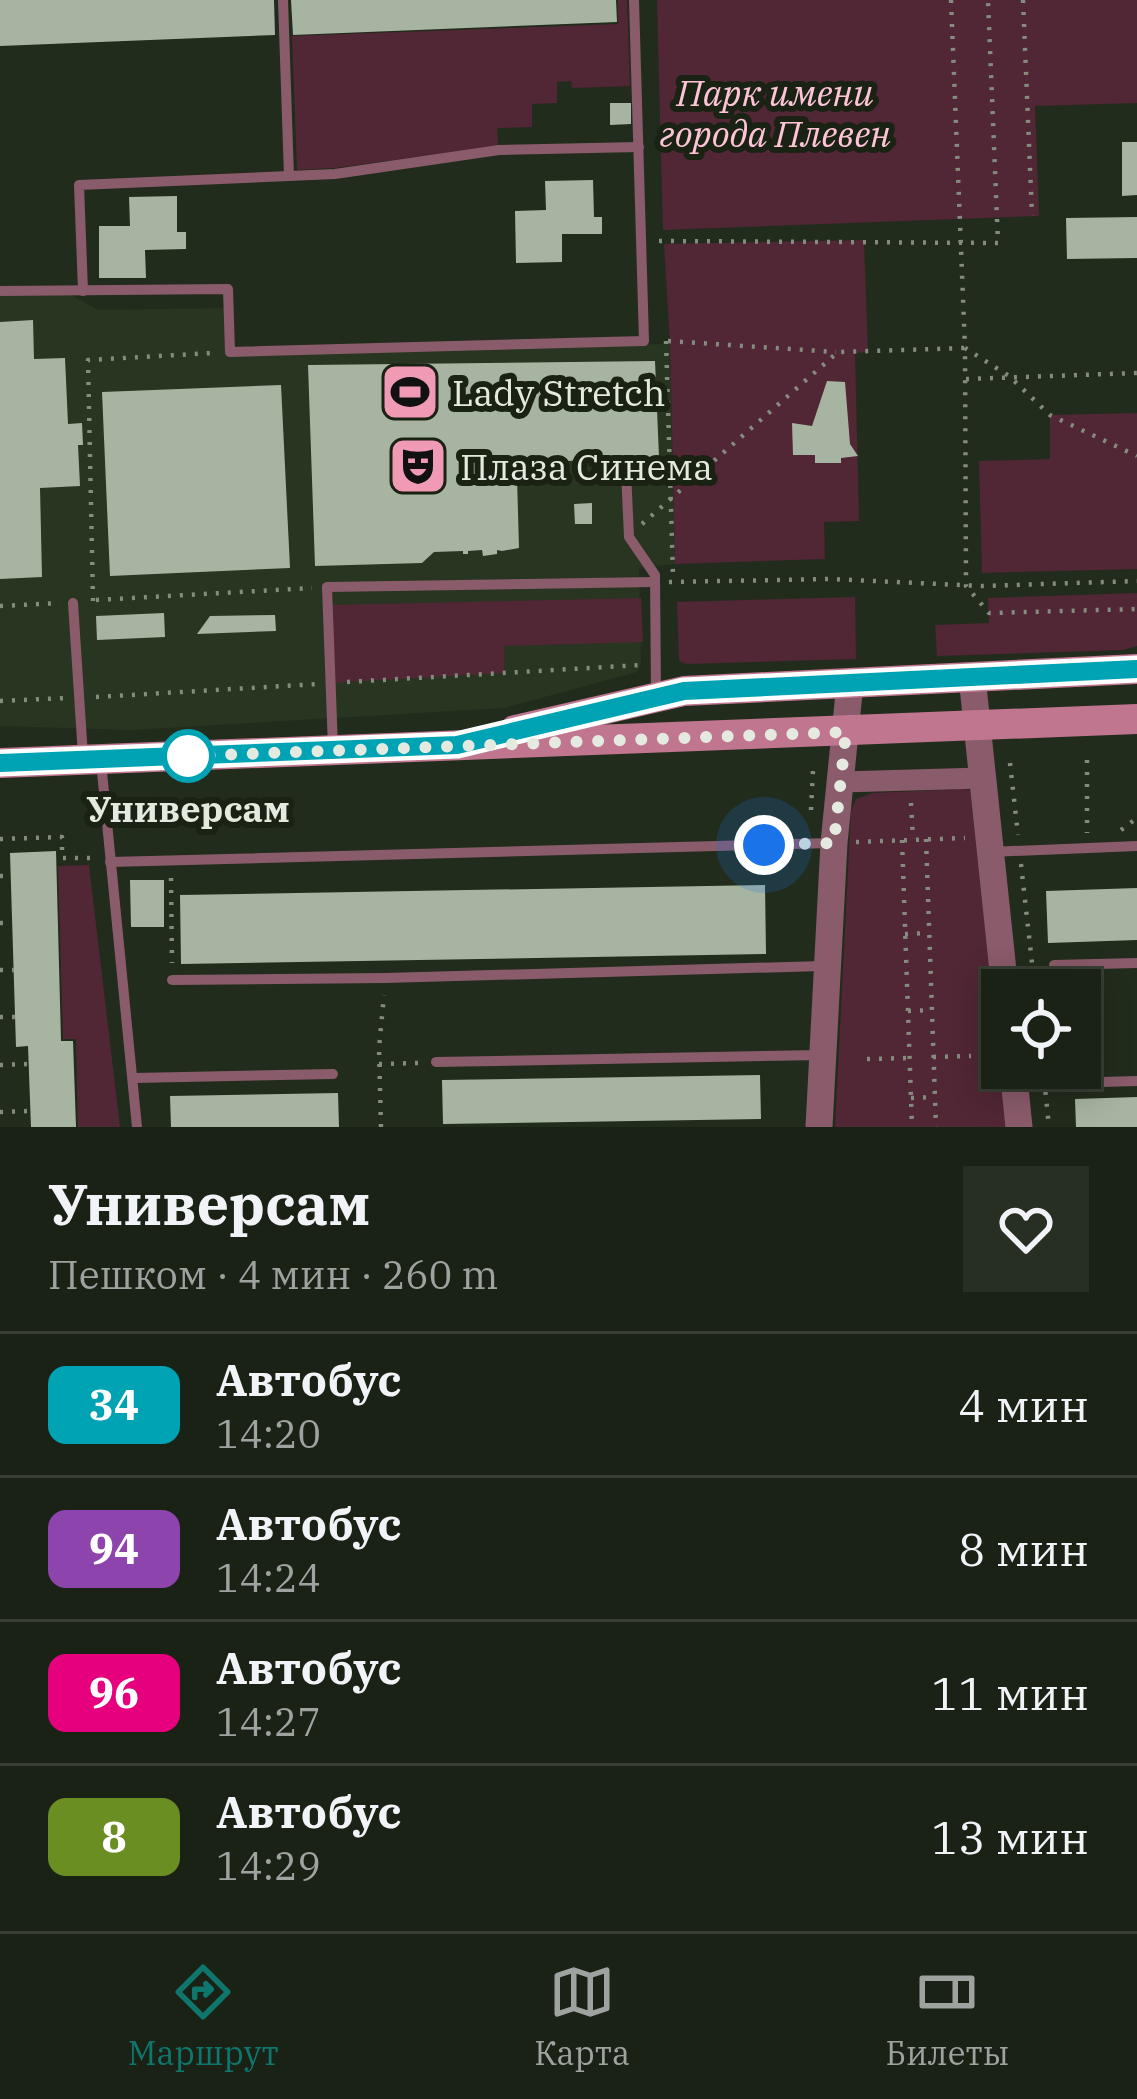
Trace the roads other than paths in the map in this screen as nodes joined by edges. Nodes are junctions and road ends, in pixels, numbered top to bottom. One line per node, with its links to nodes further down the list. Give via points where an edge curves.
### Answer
1 (284, 0): 4 (lane)
2 (634, 0): 3 (lane)
3 (639, 148): 4 (lane, via 499,150); 5 (lane, via 644,341 230,352 227,289)
4 (290, 176): 5 (lane, via 80,184)
5 (83, 291): 6 (lane)
6 (0, 292)
7 (626, 471): 8 (lane, via 629,537)
8 (655, 582): 13 (lane); 18 (lane, via 327,587)
9 (73, 603): 19 (lane)
10 (1137, 668): 11 (main road)
11 (972, 677): 12 (main road); 15 (street)
12 (850, 683): 13 (main road); 16 (street)
13 (656, 695): 17 (main road)
14 (1137, 719): 15 (main road)
15 (976, 726): 16 (main road); 21 (street)
16 (846, 732): 17 (main road); 22 (street)
17 (457, 745): 18 (main road)
18 (333, 750): 19 (main road)
19 (92, 759): 20 (main road); 26 (lane)
20 (0, 763)
21 (982, 778): 22 (street); 24 (street)
22 (841, 782): 23 (street)
23 (834, 843): 26 (lane); 29 (street)
24 (989, 844): 25 (lane, via 1019,851); 30 (street)
25 (1137, 846)
26 (110, 860): 35 (lane)
27 (1137, 963): 28 (lane)
28 (1054, 965)
29 (827, 966): 31 (lane); 32 (street)
30 (1003, 969)
31 (172, 980)
32 (822, 1055): 33 (lane); 40 (street)
33 (436, 1062)
34 (333, 1074): 35 (lane)
35 (134, 1078): 39 (lane)
36 (1137, 1081): 37 (lane)
37 (1101, 1082)
38 (1015, 1089): 41 (street)
39 (137, 1127)
40 (819, 1127)
41 (1019, 1127)

